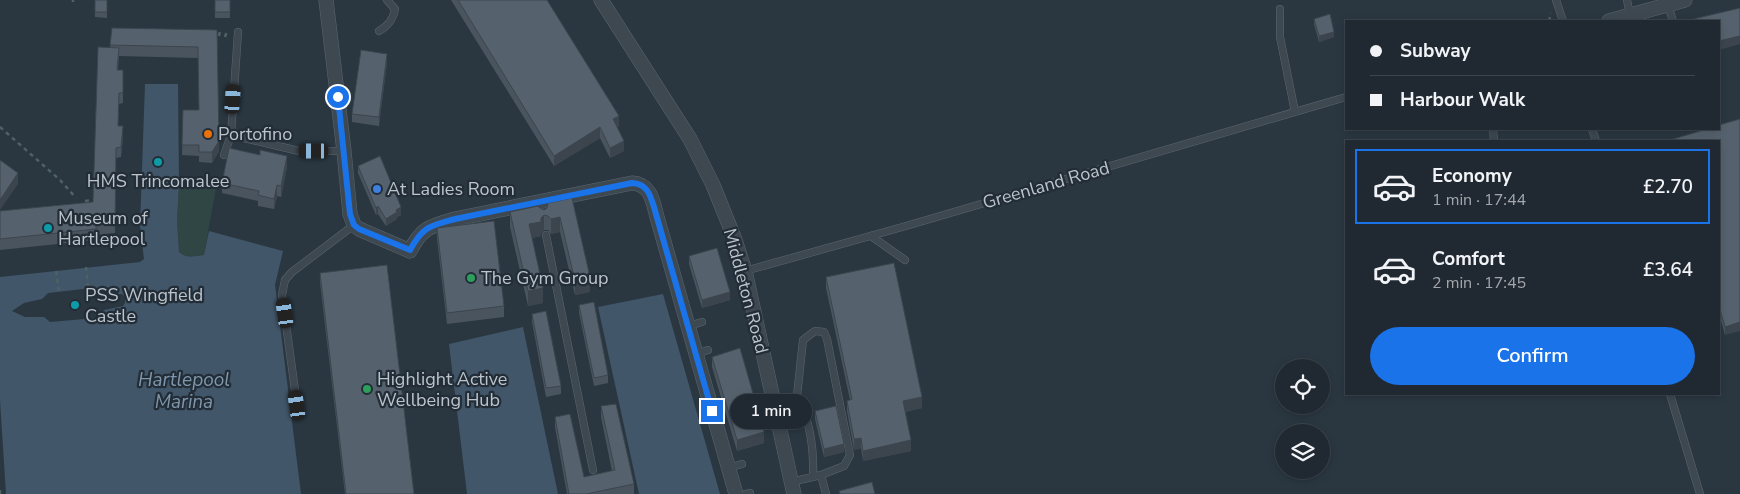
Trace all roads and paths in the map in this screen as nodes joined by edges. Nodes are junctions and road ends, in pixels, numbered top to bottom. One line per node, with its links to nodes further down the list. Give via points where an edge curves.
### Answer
1 (326, 0): 23 (street)
2 (387, 0): 15 (lane, via 395,9 394,15)
3 (600, 0): 34 (street, Middleton Road, via 690,139 713,185)
4 (1556, 0): 10 (lane)
5 (1627, 0): 9 (lane)
6 (1685, 0): 7 (street)
7 (1668, 5): 9 (street); 12 (lane)
8 (1280, 9): 20 (lane, via 1280,37)
9 (1630, 15): 11 (street)
10 (1563, 20)
11 (1612, 20)
12 (1672, 20)
13 (220, 31): 17 (path)
14 (227, 31): 18 (path)
15 (379, 31)
16 (238, 32): 22 (lane)
17 (219, 36)
18 (225, 37)
19 (1345, 97): 20 (lane, Greenland Road)
20 (1295, 112): 30 (lane, Greenland Road)
21 (0, 127): 25 (path)
22 (231, 135): 23 (lane, via 299,151); 24 (lane)
23 (344, 151): 28 (street)
24 (224, 155)
25 (76, 198)
26 (84, 200): 27 (path)
27 (94, 200)
28 (354, 225): 38 (street, via 363,232 410,250 416,238 430,226 455,219 540,207 632,183 639,184 646,188 655,211); 42 (lane, via 285,280 282,294)
29 (546, 235): 43 (lane)
30 (871, 236): 31 (lane); 34 (lane, Greenland Road)
31 (905, 260)
32 (86, 267): 35 (path)
33 (56, 271): 36 (path)
34 (745, 271): 41 (street, Middleton Road)
35 (88, 288)
36 (59, 292)
37 (702, 322): 38 (lane)
38 (688, 326): 49 (street, via 702,352 735,466)
39 (1670, 395): 51 (lane)
40 (797, 396): 41 (lane); 44 (lane, via 803,340 815,331 824,332 850,455 844,466); 45 (lane, via 810,438)
41 (774, 403): 46 (street, Middleton Road)
42 (297, 405)
43 (593, 470)
44 (821, 475): 45 (lane); 50 (lane)
45 (813, 477): 46 (lane)
46 (793, 488)
47 (0, 490): 48 (path)
48 (0, 494)
49 (736, 494)
50 (826, 494)
51 (1700, 494)

